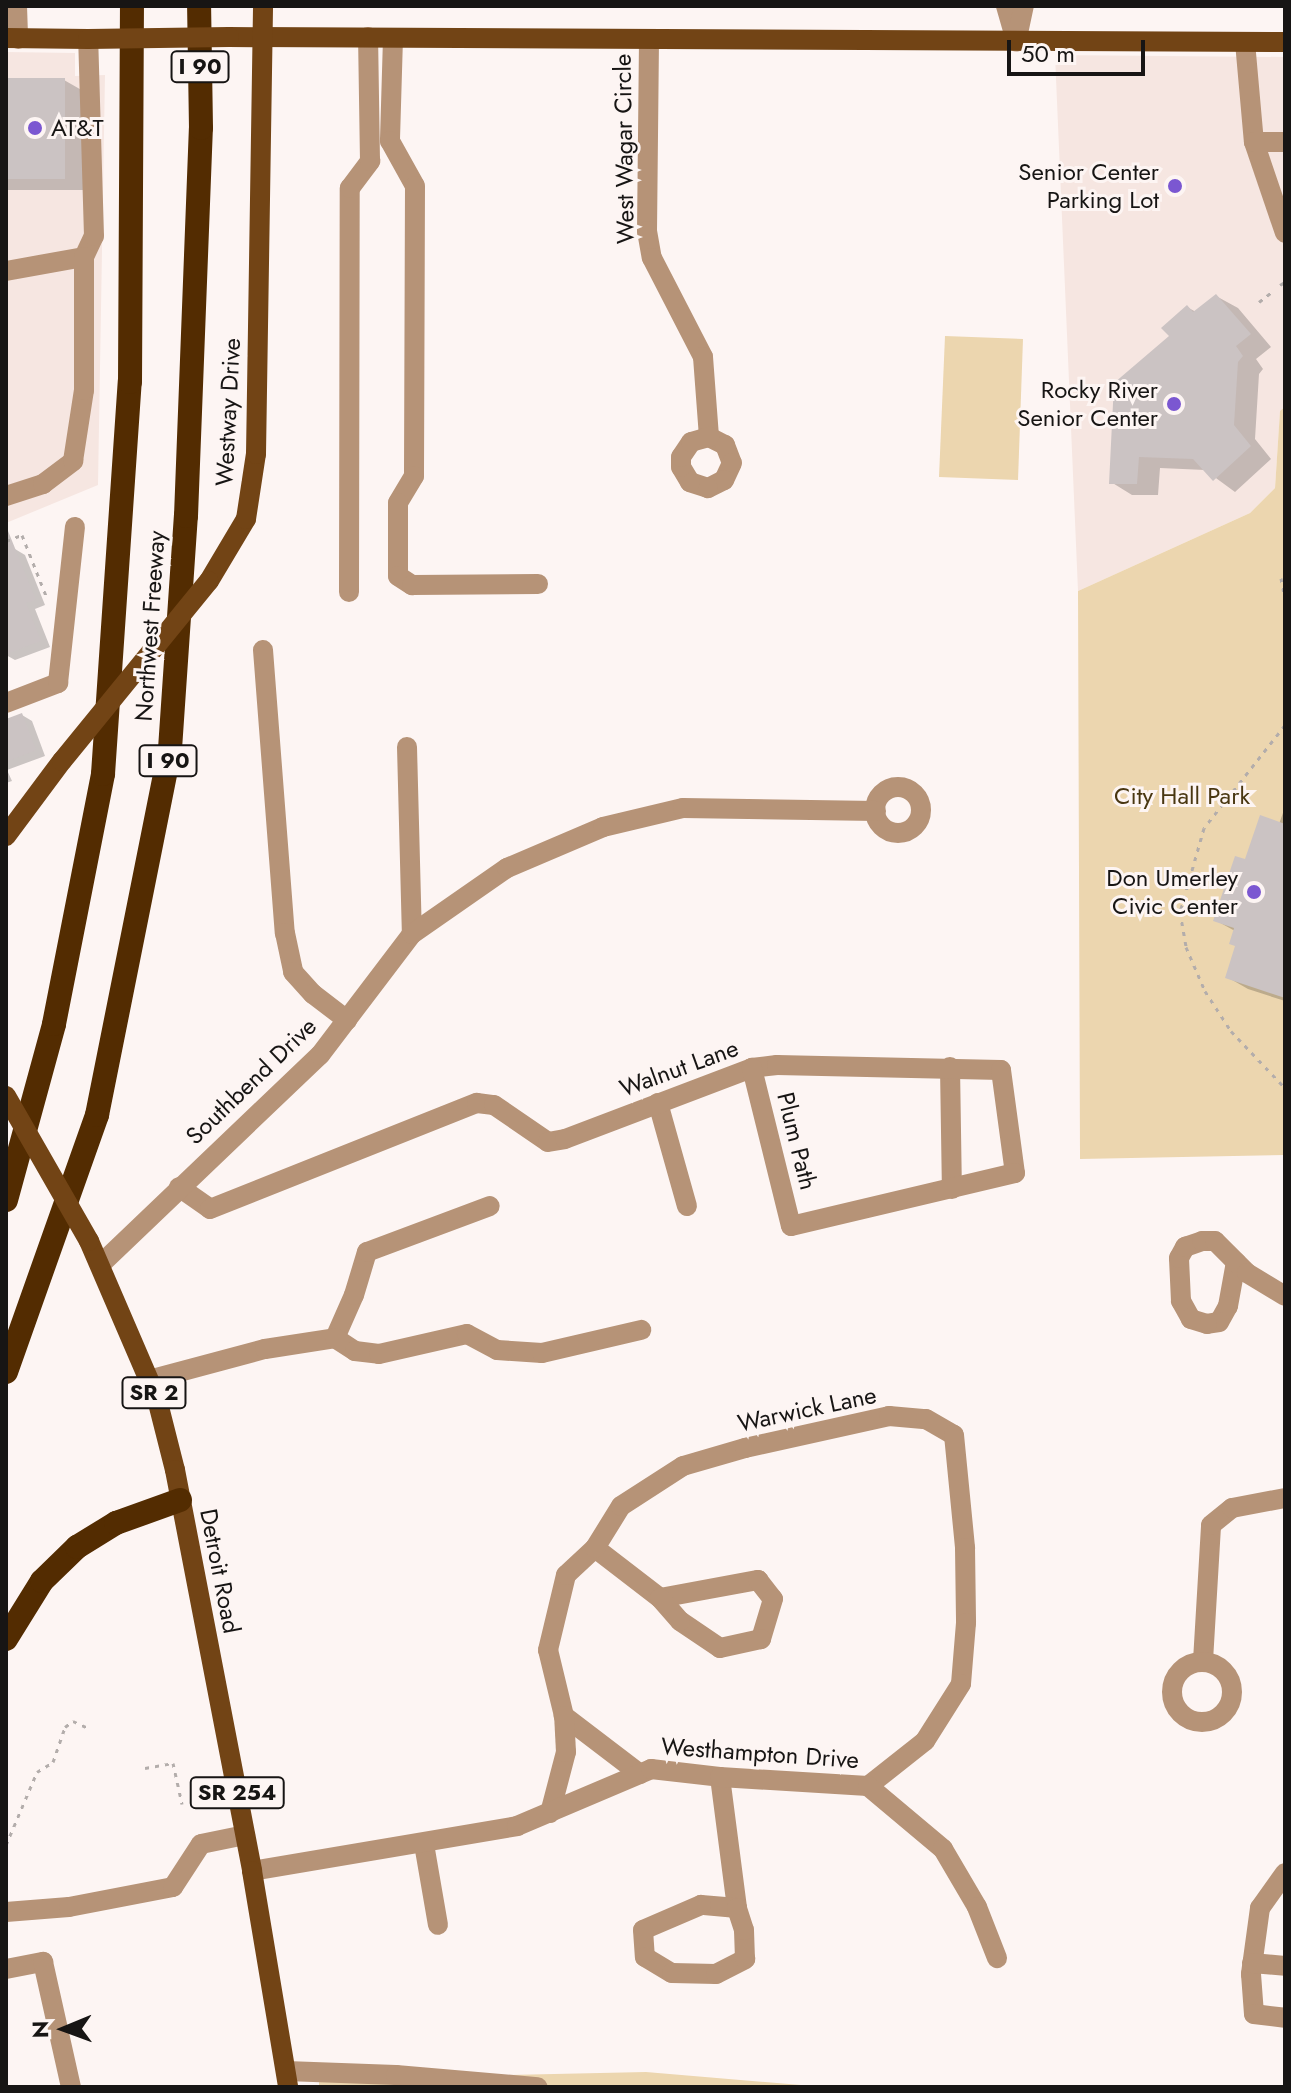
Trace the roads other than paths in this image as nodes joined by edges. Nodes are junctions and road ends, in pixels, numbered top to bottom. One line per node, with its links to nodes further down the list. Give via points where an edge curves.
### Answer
1 (17, 6): 9 (street)
2 (132, 6): 39 (highway, Northwest Freeway / I 90, via 130,382 103,774 54,1024)
3 (199, 6): 48 (highway, Northwest Freeway / I 90, via 201,128 186,516 170,749 97,1115)
4 (263, 6): 7 (main road, Westway Drive)
5 (1006, 6): 13 (street)
6 (1024, 6): 13 (street)
7 (263, 36): 8 (main road); 11 (main road, bridge); 30 (main road, Westway Drive, bridge, via 256,454 246,519 209,581)
8 (368, 37): 10 (main road); 25 (street, via 370,161 350,188)
9 (12, 38): 11 (main road)
10 (393, 38): 12 (main road); 24 (street, via 390,141 415,186 414,476 398,503 398,576 412,585)
11 (88, 39): 19 (street, via 94,236)
12 (649, 40): 13 (main road); 21 (street, West Wagar Circle, via 647,231 652,258 703,357)
13 (1016, 42): 14 (main road)
14 (1245, 42): 15 (main road); 16 (street)
15 (1285, 42)
16 (1254, 142): 17 (street); 18 (street)
17 (1285, 142)
18 (1285, 233)
19 (84, 257): 20 (street); 22 (street, via 84,390 73,461 43,484)
20 (6, 271)
21 (709, 437)
22 (6, 496)
23 (75, 527): 27 (street, via 58,683)
24 (538, 584)
25 (349, 592)
26 (263, 650): 32 (street, via 285,933 293,972)
27 (6, 703)
28 (407, 747): 31 (street)
29 (876, 811): 31 (street, Southbend Drive, via 683,808 603,827 507,868)
30 (6, 836)
31 (412, 934): 32 (street, Southbend Drive)
32 (347, 1020): 37 (street, Southbend Drive, via 320,1055)
33 (950, 1067): 34 (street, Walnut Lane); 38 (street); 38 (street, Walnut Lane, via 1001,1070 1015,1173)
34 (752, 1068): 36 (street, Walnut Lane); 42 (street, Plum Path)
35 (6, 1096): 44 (main road, Detroit Road / SR 2, bridge)
36 (658, 1103): 37 (street, Walnut Lane, via 548,1142 494,1105 477,1103 210,1209); 41 (street)
37 (179, 1187): 44 (street, Southbend Drive)
38 (952, 1189): 42 (street, Walnut Lane)
39 (6, 1200)
40 (490, 1206): 47 (street, via 367,1252)
41 (687, 1206)
42 (791, 1226)
43 (1236, 1262): 45 (street)
44 (101, 1264): 49 (main road, Detroit Road / SR 2)
45 (1285, 1296)
46 (641, 1330): 47 (street, via 542,1353 497,1350 467,1334 379,1354 355,1351)
47 (335, 1338): 49 (street, via 265,1349)
48 (6, 1372)
49 (149, 1380): 51 (main road, Detroit Road / SR 2)
50 (1285, 1498): 55 (street, via 1232,1508 1211,1525)
51 (180, 1500): 54 (highway, via 116,1523 77,1547 42,1581); 61 (main road, Detroit Road / SR 254)
52 (595, 1548): 53 (street); 56 (street, Warwick Lane, via 566,1575 548,1650); 59 (street, Warwick Lane, via 621,1506 683,1466 889,1416 926,1419 954,1435 965,1548 961,1684 925,1741)
53 (660, 1598): 53 (street, via 758,1580 773,1599 761,1639 720,1648 680,1621)
54 (6, 1639)
55 (1203, 1661)
56 (564, 1716): 57 (street); 60 (street, Warwick Lane, via 566,1752)
57 (640, 1774): 58 (street, Westhampton Drive, via 651,1769); 60 (street, Westhampton Drive)
58 (720, 1777): 59 (street, Westhampton Drive); 65 (street)
59 (868, 1786): 68 (street, Westhampton Drive, via 943,1849 977,1907)
60 (550, 1813): 62 (street, Westhampton Drive, via 517,1826)
61 (245, 1835): 63 (main road, Detroit Road / SR 254); 66 (street, via 201,1844 173,1887 69,1907)
62 (424, 1844): 63 (street, Westhampton Drive); 67 (street)
63 (252, 1871): 73 (main road, Detroit Road / SR 254)
64 (1285, 1873): 69 (street, via 1260,1908)
65 (737, 1908): 65 (street, via 701,1905 643,1930 645,1957 672,1973 716,1974 745,1959)
66 (6, 1912)
67 (438, 1925)
68 (997, 1958)
69 (1252, 1963): 70 (street); 72 (street, via 1254,2014)
70 (1285, 1966)
71 (6, 1969): 74 (street, via 43,1962)
72 (1285, 2018)
73 (287, 2079): 75 (street, via 396,2075)
74 (71, 2087)
75 (537, 2087)

